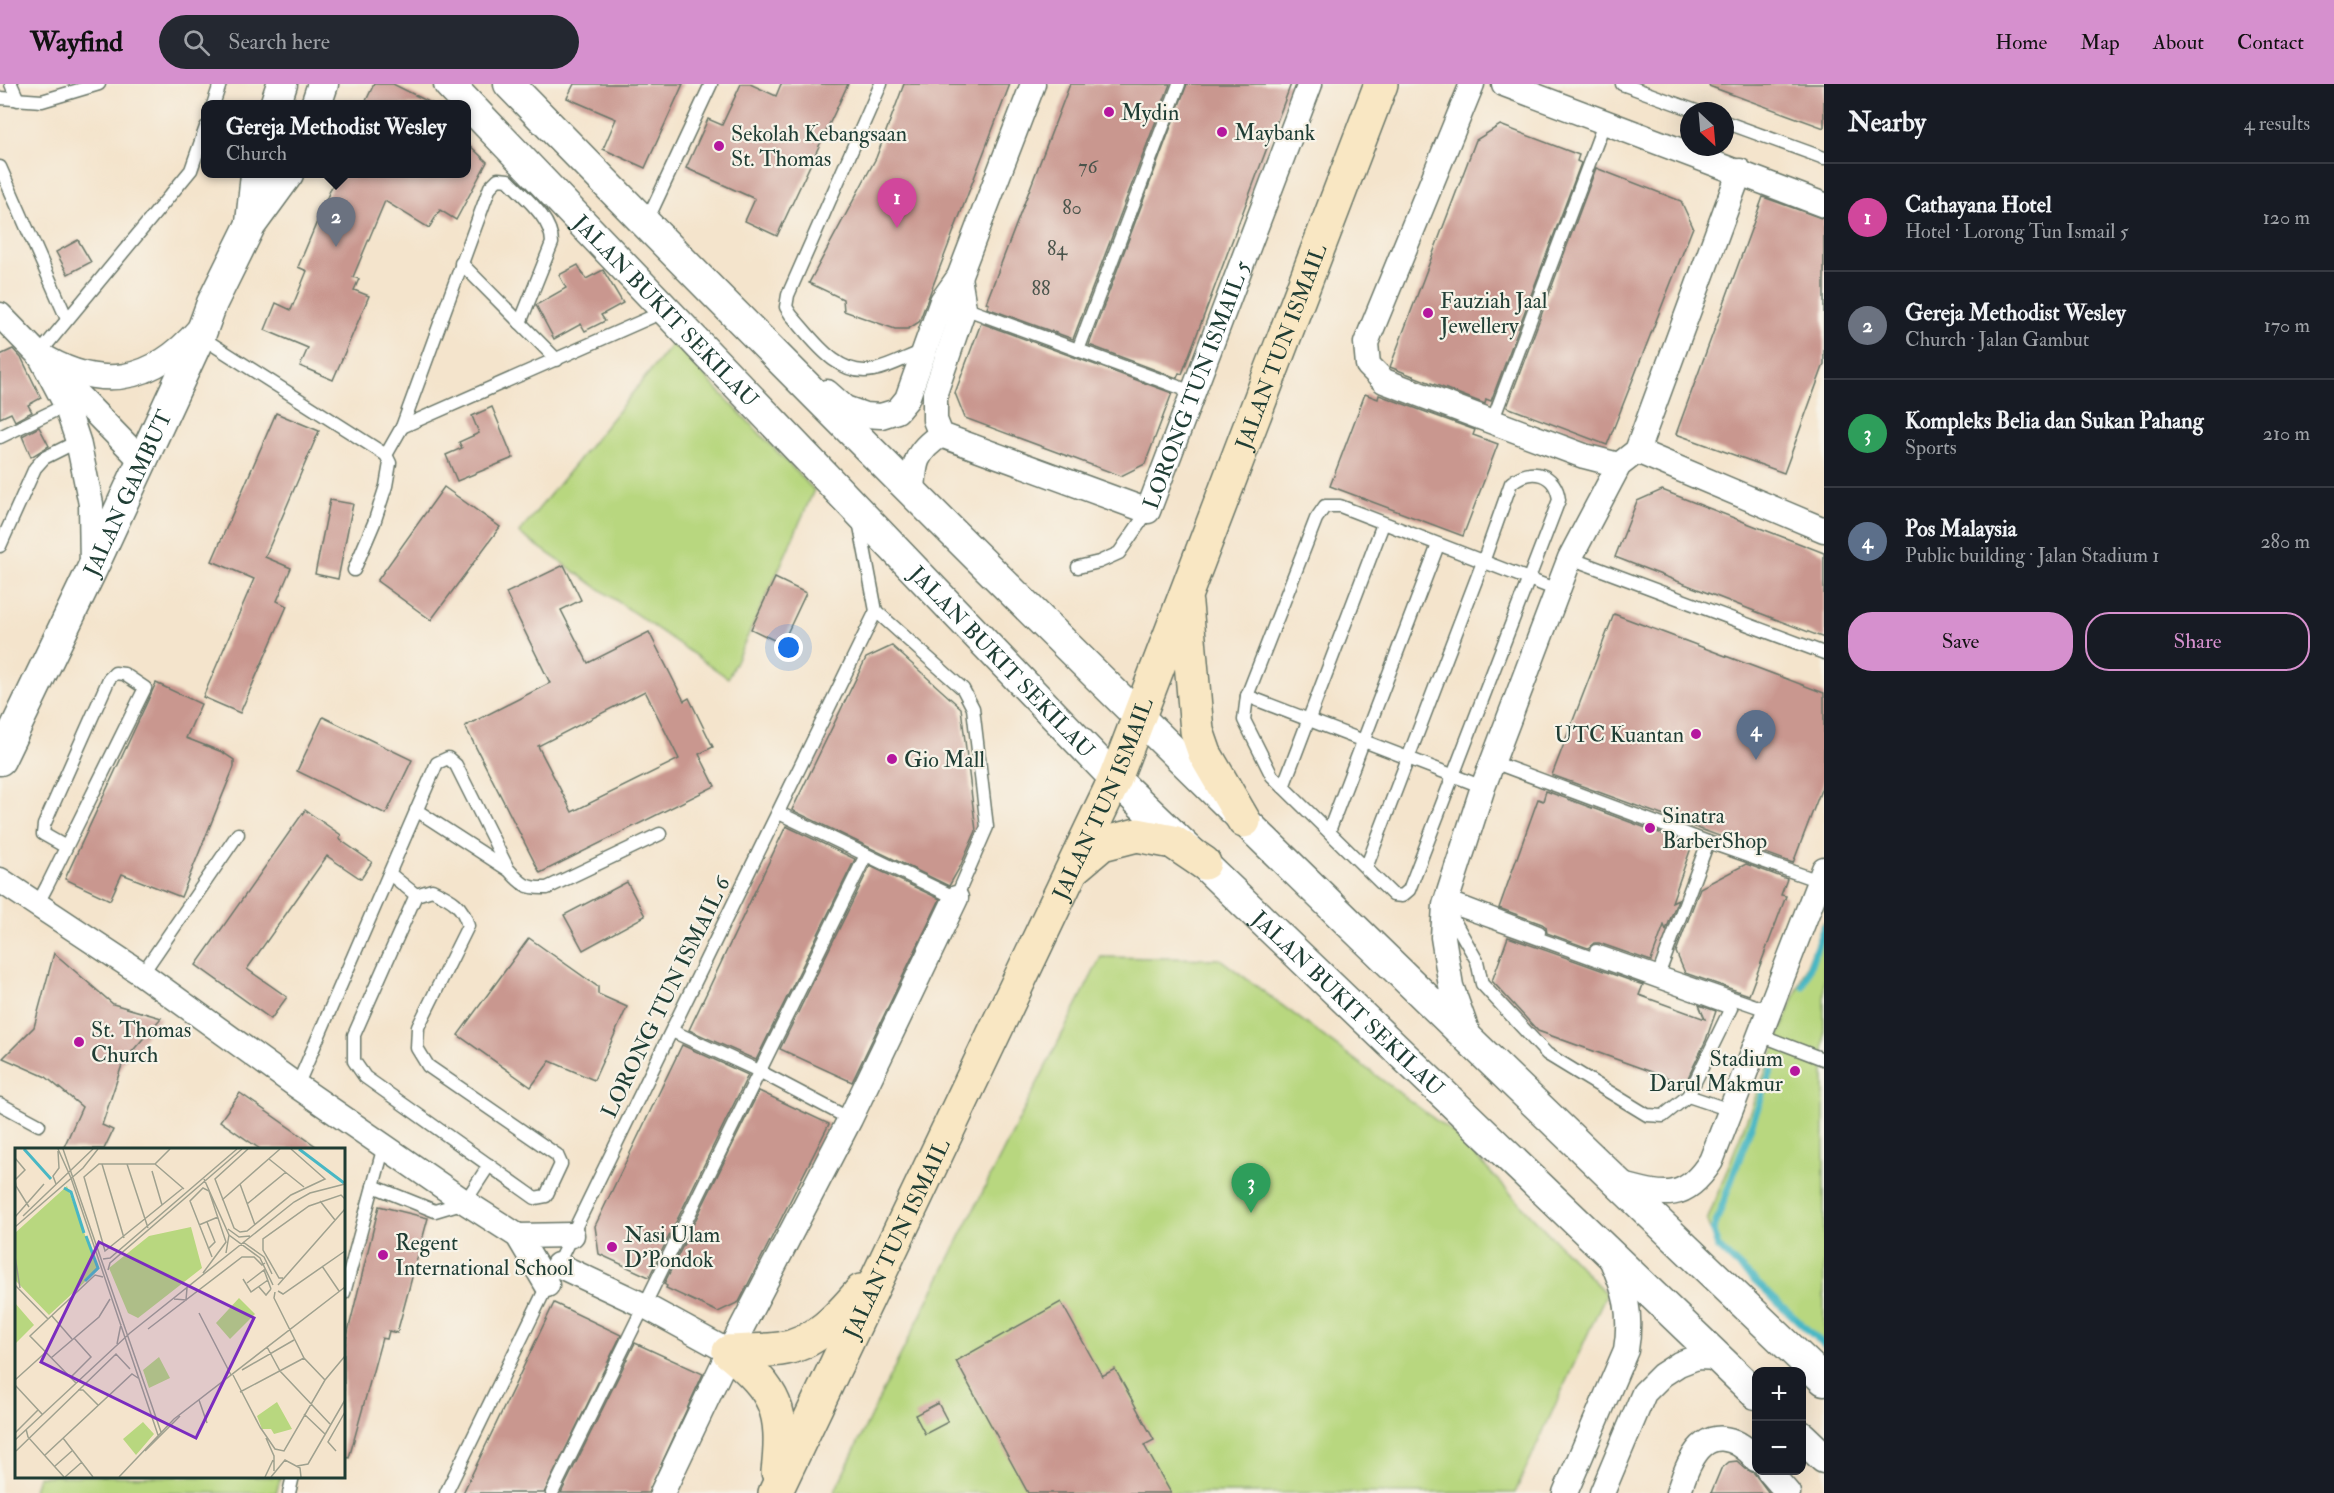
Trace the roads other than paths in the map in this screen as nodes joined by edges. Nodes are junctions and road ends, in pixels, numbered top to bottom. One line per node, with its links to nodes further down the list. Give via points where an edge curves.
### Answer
1 (11, 84): 18 (lane)
2 (99, 84): 18 (lane, via 42,101)
3 (220, 84): 19 (lane)
4 (282, 84): 20 (street)
5 (323, 84): 21 (street)
6 (449, 84): 22 (street, JALAN BUKIT SEKILAU)
7 (509, 84): 34 (street, JALAN BUKIT SEKILAU)
8 (711, 84): 34 (lane)
9 (881, 84): 46 (lane, via 786,307 835,363 853,369 872,371)
10 (1033, 84): 37 (street)
11 (1179, 84): 45 (lane)
12 (1310, 84): 50 (street, LORONG TUN ISMAIL 5)
13 (1381, 84): 74 (main road, JALAN TUN ISMAIL)
14 (1472, 84): 52 (street, via 1365,343 1368,365 1384,381)
15 (1622, 84): 23 (lane)
16 (1519, 87): 25 (street)
17 (0, 98): 18 (lane)
18 (18, 100)
19 (215, 100)
20 (277, 100)
21 (318, 100)
22 (464, 100)
23 (1680, 105)
24 (471, 107): 40 (street, JALAN BUKIT SEKILAU)
25 (1605, 121): 30 (street); 52 (lane)
26 (1734, 125): 28 (lane)
27 (201, 141): 42 (lane, via 191,170)
28 (1824, 158)
29 (0, 167): 42 (lane)
30 (1740, 171): 33 (street); 58 (street)
31 (256, 178): 35 (street, JALAN GAMBUT)
32 (285, 178): 35 (street, JALAN GAMBUT)
33 (1824, 205)
34 (646, 224): 49 (street, JALAN BUKIT SEKILAU)
35 (250, 226): 38 (street, JALAN GAMBUT)
36 (461, 263): 43 (lane); 43 (lane, via 490,188 498,179 508,180 552,233 552,243); 53 (lane)
37 (960, 277): 39 (street); 46 (street, via 942,301)
38 (212, 303): 44 (street, JALAN GAMBUT); 47 (street, via 201,327 183,347 163,363 139,373 87,376 62,368)
39 (964, 308): 45 (lane); 54 (street, via 935,393 935,420)
40 (666, 311): 48 (lane); 61 (street, JALAN BUKIT SEKILAU)
41 (0, 315): 47 (street)
42 (67, 319): 47 (lane)
43 (520, 323): 48 (lane)
44 (200, 336): 57 (lane); 59 (street, JALAN GAMBUT)
45 (1078, 350): 50 (lane)
46 (924, 351): 49 (street, via 907,399 897,411 881,416 845,408 814,380)
47 (39, 354): 51 (street); 59 (street)
48 (557, 360): 53 (lane)
49 (792, 372): 60 (street, JALAN BUKIT SEKILAU)
50 (1192, 392): 62 (street, LORONG TUN ISMAIL 5)
51 (66, 405): 55 (lane); 56 (street)
52 (1492, 422): 58 (street, via 1584,456)
53 (402, 427): 57 (lane)
54 (941, 435): 60 (street, via 919,453); 62 (street, LORONG TUN ISMAIL 5)
55 (0, 437)
56 (78, 441): 66 (lane, via 44,458 35,468); 70 (street, via 91,504)
57 (386, 455): 71 (lane, via 390,463 386,486)
58 (1628, 458): 64 (street); 67 (street)
59 (142, 461): 70 (street, JALAN GAMBUT)
60 (913, 495): 78 (street, JALAN BUKIT SEKILAU)
61 (857, 510): 75 (lane); 85 (street, JALAN BUKIT SEKILAU)
62 (1148, 511): 69 (lane, via 1119,553)
63 (1383, 524): 65 (lane); 77 (lane, via 1340,506 1325,507 1316,519); 79 (lane)
64 (1824, 530)
65 (1438, 545): 68 (lane); 80 (lane)
66 (0, 546)
67 (1570, 558): 73 (street); 76 (lane)
68 (1483, 562): 72 (lane); 72 (lane, via 1511,483 1530,472 1548,478 1557,487 1558,500); 81 (lane)
69 (1078, 567)
70 (92, 569): 82 (street, JALAN GAMBUT)
71 (354, 570)
72 (1529, 580): 73 (lane); 84 (lane)
73 (1557, 590): 83 (street)
74 (1186, 597): 78 (main road, JALAN TUN ISMAIL); 90 (main road, via 1197,732 1205,754)
75 (876, 611): 89 (lane, LORONG TUN ISMAIL 6); 105 (lane, via 963,689 973,708 987,827)
76 (1824, 653)
77 (1247, 696): 79 (lane); 86 (lane, via 1244,720 1272,776)
78 (1139, 717): 85 (main road, JALAN TUN ISMAIL); 90 (street, JALAN BUKIT SEKILAU)
79 (1307, 719): 80 (lane); 86 (lane)
80 (1362, 740): 81 (lane); 91 (lane)
81 (1407, 757): 84 (lane); 98 (lane)
82 (0, 760)
83 (1493, 762): 87 (street); 94 (lane)
84 (1453, 775): 87 (lane); 98 (lane, via 1409,890 1402,896 1393,896)
85 (1115, 779): 97 (street, JALAN BUKIT SEKILAU); 99 (main road, JALAN TUN ISMAIL)
86 (1282, 787): 91 (lane)
87 (1483, 787): 106 (street)
88 (416, 810): 100 (lane); 100 (lane, via 437,763 448,758 456,765); 101 (lane)
89 (779, 813): 96 (lane); 111 (lane, LORONG TUN ISMAIL 6)
90 (1244, 821): 113 (street, JALAN BUKIT SEKILAU)
91 (1329, 831): 98 (lane)
92 (238, 834): 109 (lane)
93 (660, 834): 100 (lane, via 547,888 533,889 519,882)
94 (1708, 842): 102 (lane); 108 (lane)
95 (66, 847): 95 (lane, via 145,688 124,674 115,673 109,679 44,825 43,834); 107 (lane)
96 (866, 855): 105 (lane); 115 (lane)
97 (1204, 863): 99 (main road, via 1173,843 1137,835 1102,844); 129 (street, JALAN BUKIT SEKILAU)
98 (1366, 867)
99 (1074, 868): 130 (main road, JALAN TUN ISMAIL)
100 (508, 869)
101 (390, 874): 104 (lane); 116 (lane)
102 (1822, 875): 110 (street)
103 (0, 880): 107 (street)
104 (416, 895): 123 (lane, via 354,1035 354,1061 366,1077); 123 (lane, via 432,890 447,897 464,911 468,926 418,1027 417,1048 428,1066 557,1155 561,1164 546,1196 535,1198)
105 (956, 898): 120 (street)
106 (1447, 901): 108 (lane); 113 (street, via 1443,937 1450,986); 117 (lane, via 1477,961 1482,984 1547,1054 1647,1115 1663,1116); 117 (lane, via 1731,1008)
107 (37, 905): 109 (street)
108 (1659, 973): 110 (lane)
109 (142, 974): 116 (street)
110 (1770, 1011): 112 (street)
111 (672, 1031): 115 (lane); 127 (lane, LORONG TUN ISMAIL 6)
112 (1760, 1035): 114 (lane); 119 (street)
113 (1472, 1044): 124 (street, JALAN BUKIT SEKILAU)
114 (1824, 1059)
115 (759, 1071): 120 (lane); 133 (lane)
116 (297, 1086): 122 (street)
117 (1688, 1096): 119 (lane)
118 (0, 1104): 121 (lane)
119 (1730, 1110): 124 (street, via 1711,1161 1689,1188 1663,1194)
120 (850, 1119): 134 (street)
121 (39, 1125)
122 (384, 1146): 125 (lane); 126 (street)
123 (489, 1165): 126 (lane)
124 (1617, 1183): 136 (street, JALAN BUKIT SEKILAU)
125 (372, 1186): 126 (lane, via 435,1211); 132 (lane)
126 (465, 1202): 128 (street)
127 (572, 1235): 128 (street); 131 (lane, LORONG TUN ISMAIL 6)
128 (518, 1236): 131 (street)
129 (1606, 1250): 135 (street, JALAN BUKIT SEKILAU); 148 (street, via 1620,1280 1630,1327 1626,1350)
130 (885, 1262): 134 (main road, via 835,1321 802,1343 782,1349); 143 (main road, JALAN TUN ISMAIL)
131 (552, 1275): 133 (street); 145 (lane, LORONG TUN ISMAIL 6)
132 (345, 1289)
133 (643, 1305): 134 (street); 146 (lane)
134 (729, 1352): 143 (main road, via 757,1374 775,1403 782,1439); 147 (street)
135 (1719, 1358): 137 (street, JALAN BUKIT SEKILAU); 149 (street, via 1697,1357 1679,1364 1644,1393)
136 (1824, 1380)
137 (1752, 1390)
138 (1806, 1441): 140 (street)
139 (1752, 1454): 150 (street, via 1731,1438 1702,1446 1691,1460)
140 (1824, 1458)
141 (1772, 1475): 151 (street)
142 (293, 1478): 144 (lane)
143 (775, 1492)
144 (289, 1493)
145 (446, 1493)
146 (552, 1493)
147 (662, 1493)
148 (1565, 1493)
149 (1602, 1493)
150 (1678, 1493)
151 (1788, 1493)

